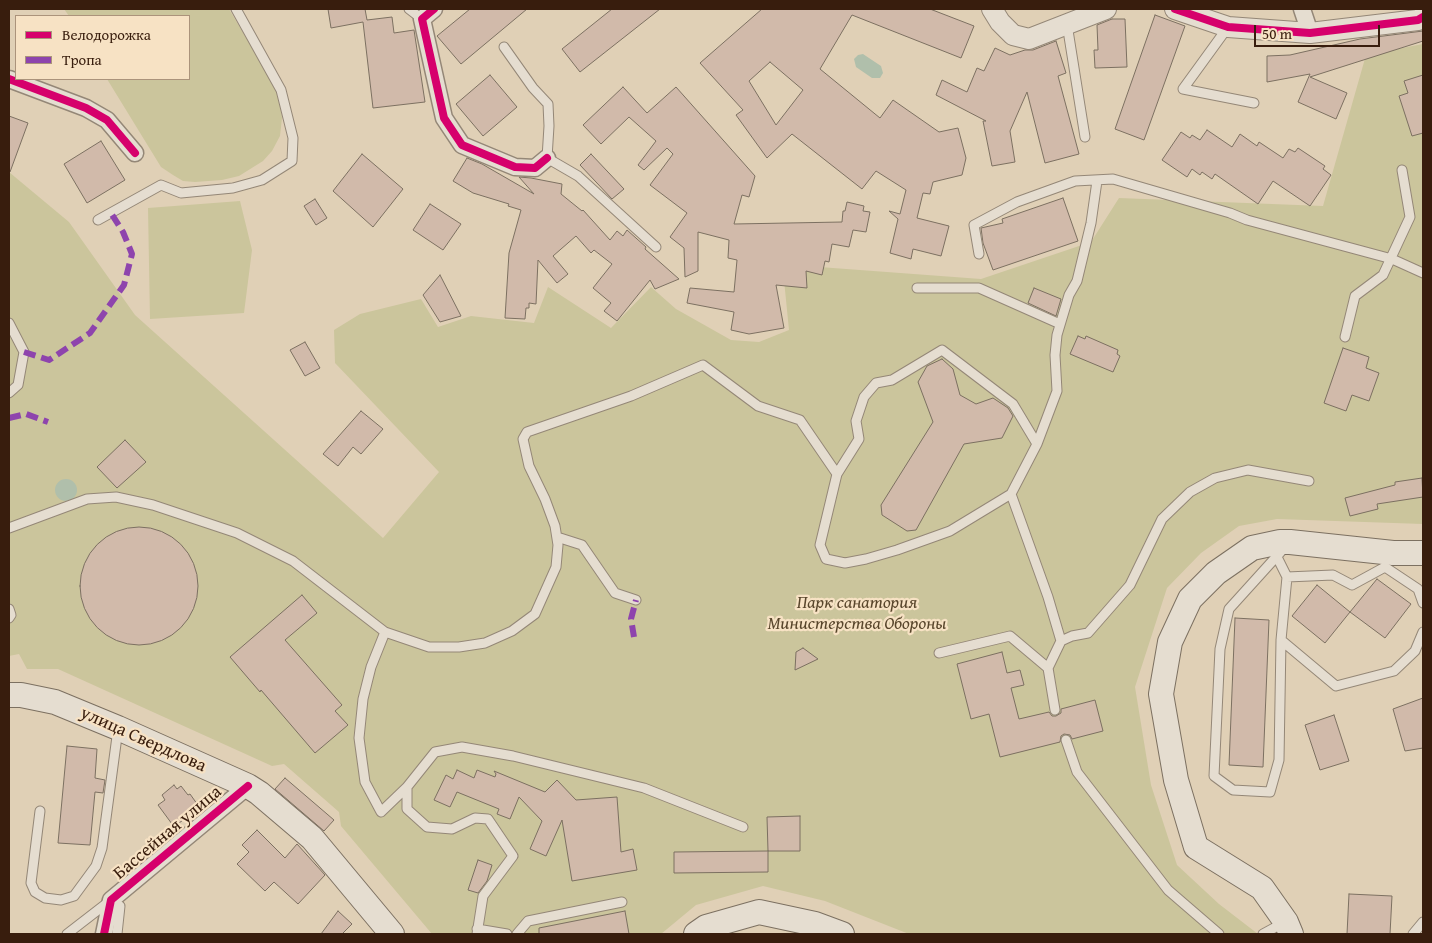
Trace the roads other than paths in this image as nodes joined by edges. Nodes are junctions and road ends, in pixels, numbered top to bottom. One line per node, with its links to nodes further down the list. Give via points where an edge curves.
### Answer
1 (236, 9): 19 (lane, via 281,90 292,138 292,160 262,180 233,188 181,193 161,185)
2 (992, 9): 8 (street, via 1013,35 1030,39)
3 (1106, 9): 8 (street)
4 (1175, 9): 9 (street)
5 (1302, 9): 10 (street)
6 (422, 12): 16 (street, via 444,118 462,145 515,167 535,168)
7 (1423, 16): 10 (street, via 1418,20)
8 (1068, 24): 14 (lane)
9 (1228, 27): 10 (street); 13 (lane, via 1183,89)
10 (1310, 33)
11 (504, 46): 16 (lane, via 548,104)
12 (9, 79): 15 (street, via 86,108 107,120)
13 (1254, 103)
14 (1085, 138)
15 (135, 153)
16 (547, 158): 20 (lane, via 578,176)
17 (1402, 170): 22 (lane, via 1410,217)
18 (1097, 180): 21 (lane, via 1075,181 1017,202 974,225); 22 (lane, via 1113,179); 26 (lane, via 1092,224 1077,280)
19 (98, 220)
20 (656, 247)
21 (979, 254)
22 (1392, 259): 23 (lane); 27 (lane, via 1382,275 1356,296)
23 (1423, 274)
24 (918, 288): 26 (lane, via 979,288)
25 (9, 323): 28 (lane, via 24,352 18,385)
26 (1060, 324): 29 (lane, via 1055,355 1057,391)
27 (1345, 337)
28 (9, 393)
29 (1036, 444): 30 (lane, via 1013,404 942,350 892,380 876,383 864,397 856,421 859,439); 32 (lane)
30 (837, 474): 32 (lane, via 820,545 826,559 845,563 897,550 950,531); 34 (lane, via 800,420 758,406 703,365 631,396 527,432 523,439 529,466 545,499)
31 (1309, 481): 45 (lane, via 1248,470 1215,478 1190,492 1162,519 1130,586 1088,632)
32 (1011, 494): 45 (lane)
33 (9, 528): 42 (lane, via 87,499 116,497 153,505 237,533 293,562)
34 (557, 537): 38 (lane, via 582,545 615,593); 42 (lane, via 556,567 535,614 512,631 485,642 459,647 429,647)
35 (1283, 549): 36 (main road); 37 (lane); 44 (lane, via 1229,609 1220,649 1214,776 1233,790 1270,792 1279,760); 59 (main road, via 1280,542 1252,548 1216,573 1190,599 1170,642 1160,694 1176,780 1196,847 1262,888)
36 (1423, 552)
37 (1287, 577): 39 (lane, via 1333,575 1352,585 1385,567 1418,589); 44 (lane)
38 (636, 600)
39 (1423, 603)
40 (9, 609): 41 (lane)
41 (9, 618)
42 (385, 632): 53 (lane, via 370,667 363,699 359,738 365,782 381,812)
43 (1423, 632): 44 (lane, via 1415,651 1394,671 1336,686)
44 (1281, 640)
45 (1061, 641): 47 (lane)
46 (939, 653): 47 (lane, via 1010,636)
47 (1048, 668): 49 (lane)
48 (9, 695): 50 (main road, улица Свердлова, via 21,694 55,702)
49 (1055, 710)
50 (118, 728): 52 (main road, улица Свердлова); 54 (lane, via 102,848 96,866 74,896 61,900 45,898 36,892 32,883)
51 (1066, 740): 69 (lane, via 1077,772 1168,890)
52 (248, 786): 56 (street, Бассейная улица); 64 (main road, улица Свердлова, via 312,838)
53 (407, 787): 55 (lane, via 435,752 462,747 644,788); 60 (lane, via 407,809 427,827 452,829 475,818 488,819 513,856 483,896)
54 (40, 811)
55 (743, 828)
56 (111, 900): 61 (lane); 62 (street, Бассейная улица); 63 (lane, via 120,906)
57 (622, 902): 66 (lane, via 528,921)
58 (1423, 922): 71 (lane)
59 (1288, 928): 70 (lane)
60 (477, 932): 65 (lane)
61 (68, 934)
62 (104, 934)
63 (117, 934)
64 (392, 934)
65 (507, 934)
66 (517, 934)
67 (696, 934): 68 (main road, via 706,927 759,912 815,924)
68 (842, 934)
69 (1219, 934)
70 (1262, 934)
71 (1413, 934)

